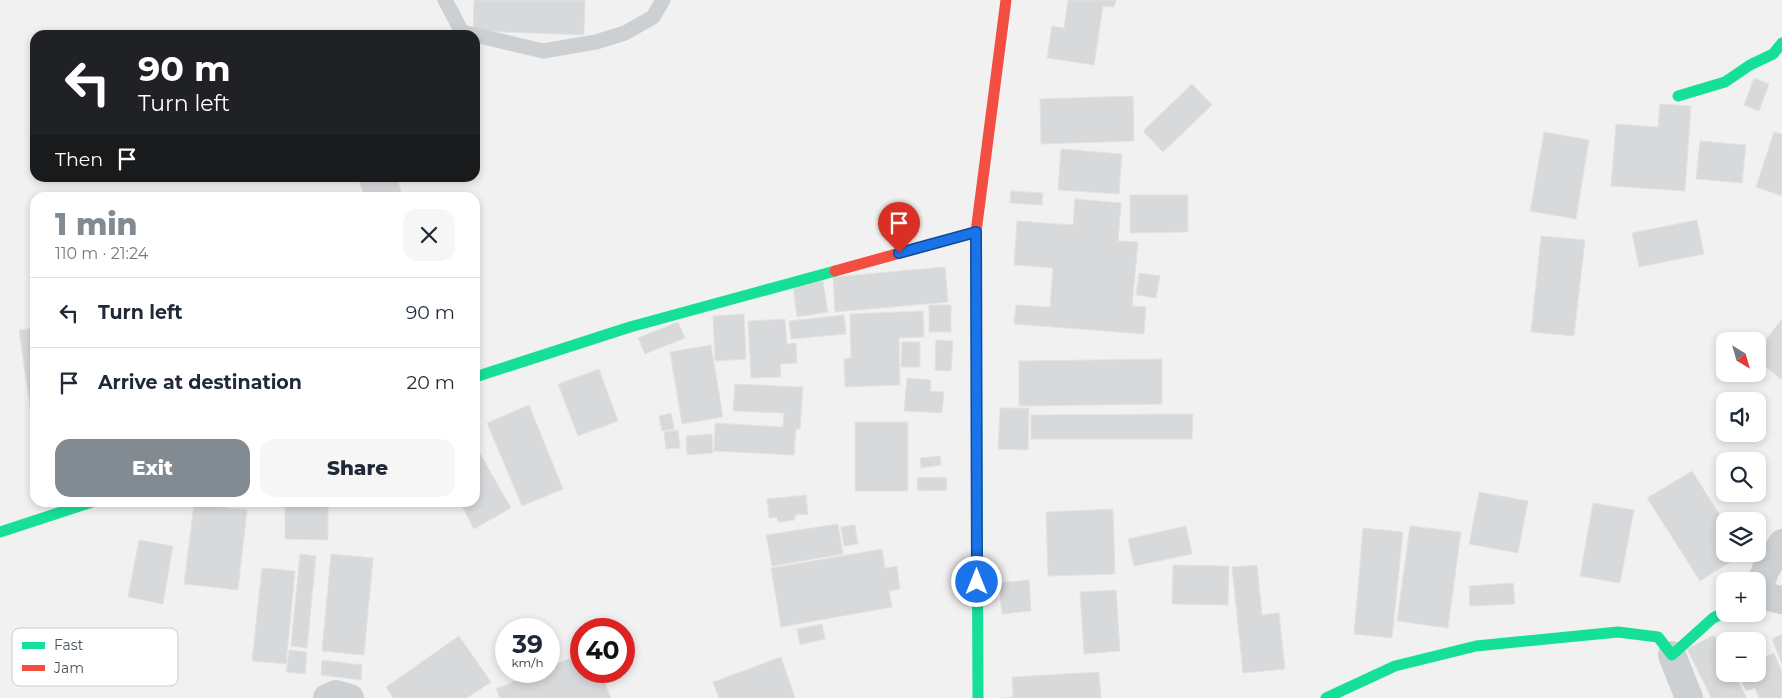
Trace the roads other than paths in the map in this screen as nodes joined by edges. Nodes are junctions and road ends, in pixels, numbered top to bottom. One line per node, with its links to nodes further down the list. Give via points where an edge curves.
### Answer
1 (445, 0): 4 (lane)
2 (663, 0): 5 (lane, via 653,17 625,33 596,42 543,51)
3 (1006, 0): 8 (street)
4 (461, 30)
5 (480, 36)
6 (1782, 43): 7 (street, via 1773,54 1725,82)
7 (1678, 96)
8 (976, 232): 9 (street, via 630,328); 20 (street)
9 (480, 375)
10 (77, 507): 11 (street)
11 (0, 532)
12 (1782, 543): 13 (street)
13 (1765, 572)
14 (1766, 596): 15 (street)
15 (1782, 600)
16 (1716, 616): 17 (street)
17 (1672, 655): 21 (street, via 1658,638 1618,632 1476,646 1395,666); 22 (street)
18 (327, 698): 19 (street, via 336,694)
19 (350, 698)
20 (978, 698)
21 (1326, 698)
22 (1689, 698)

